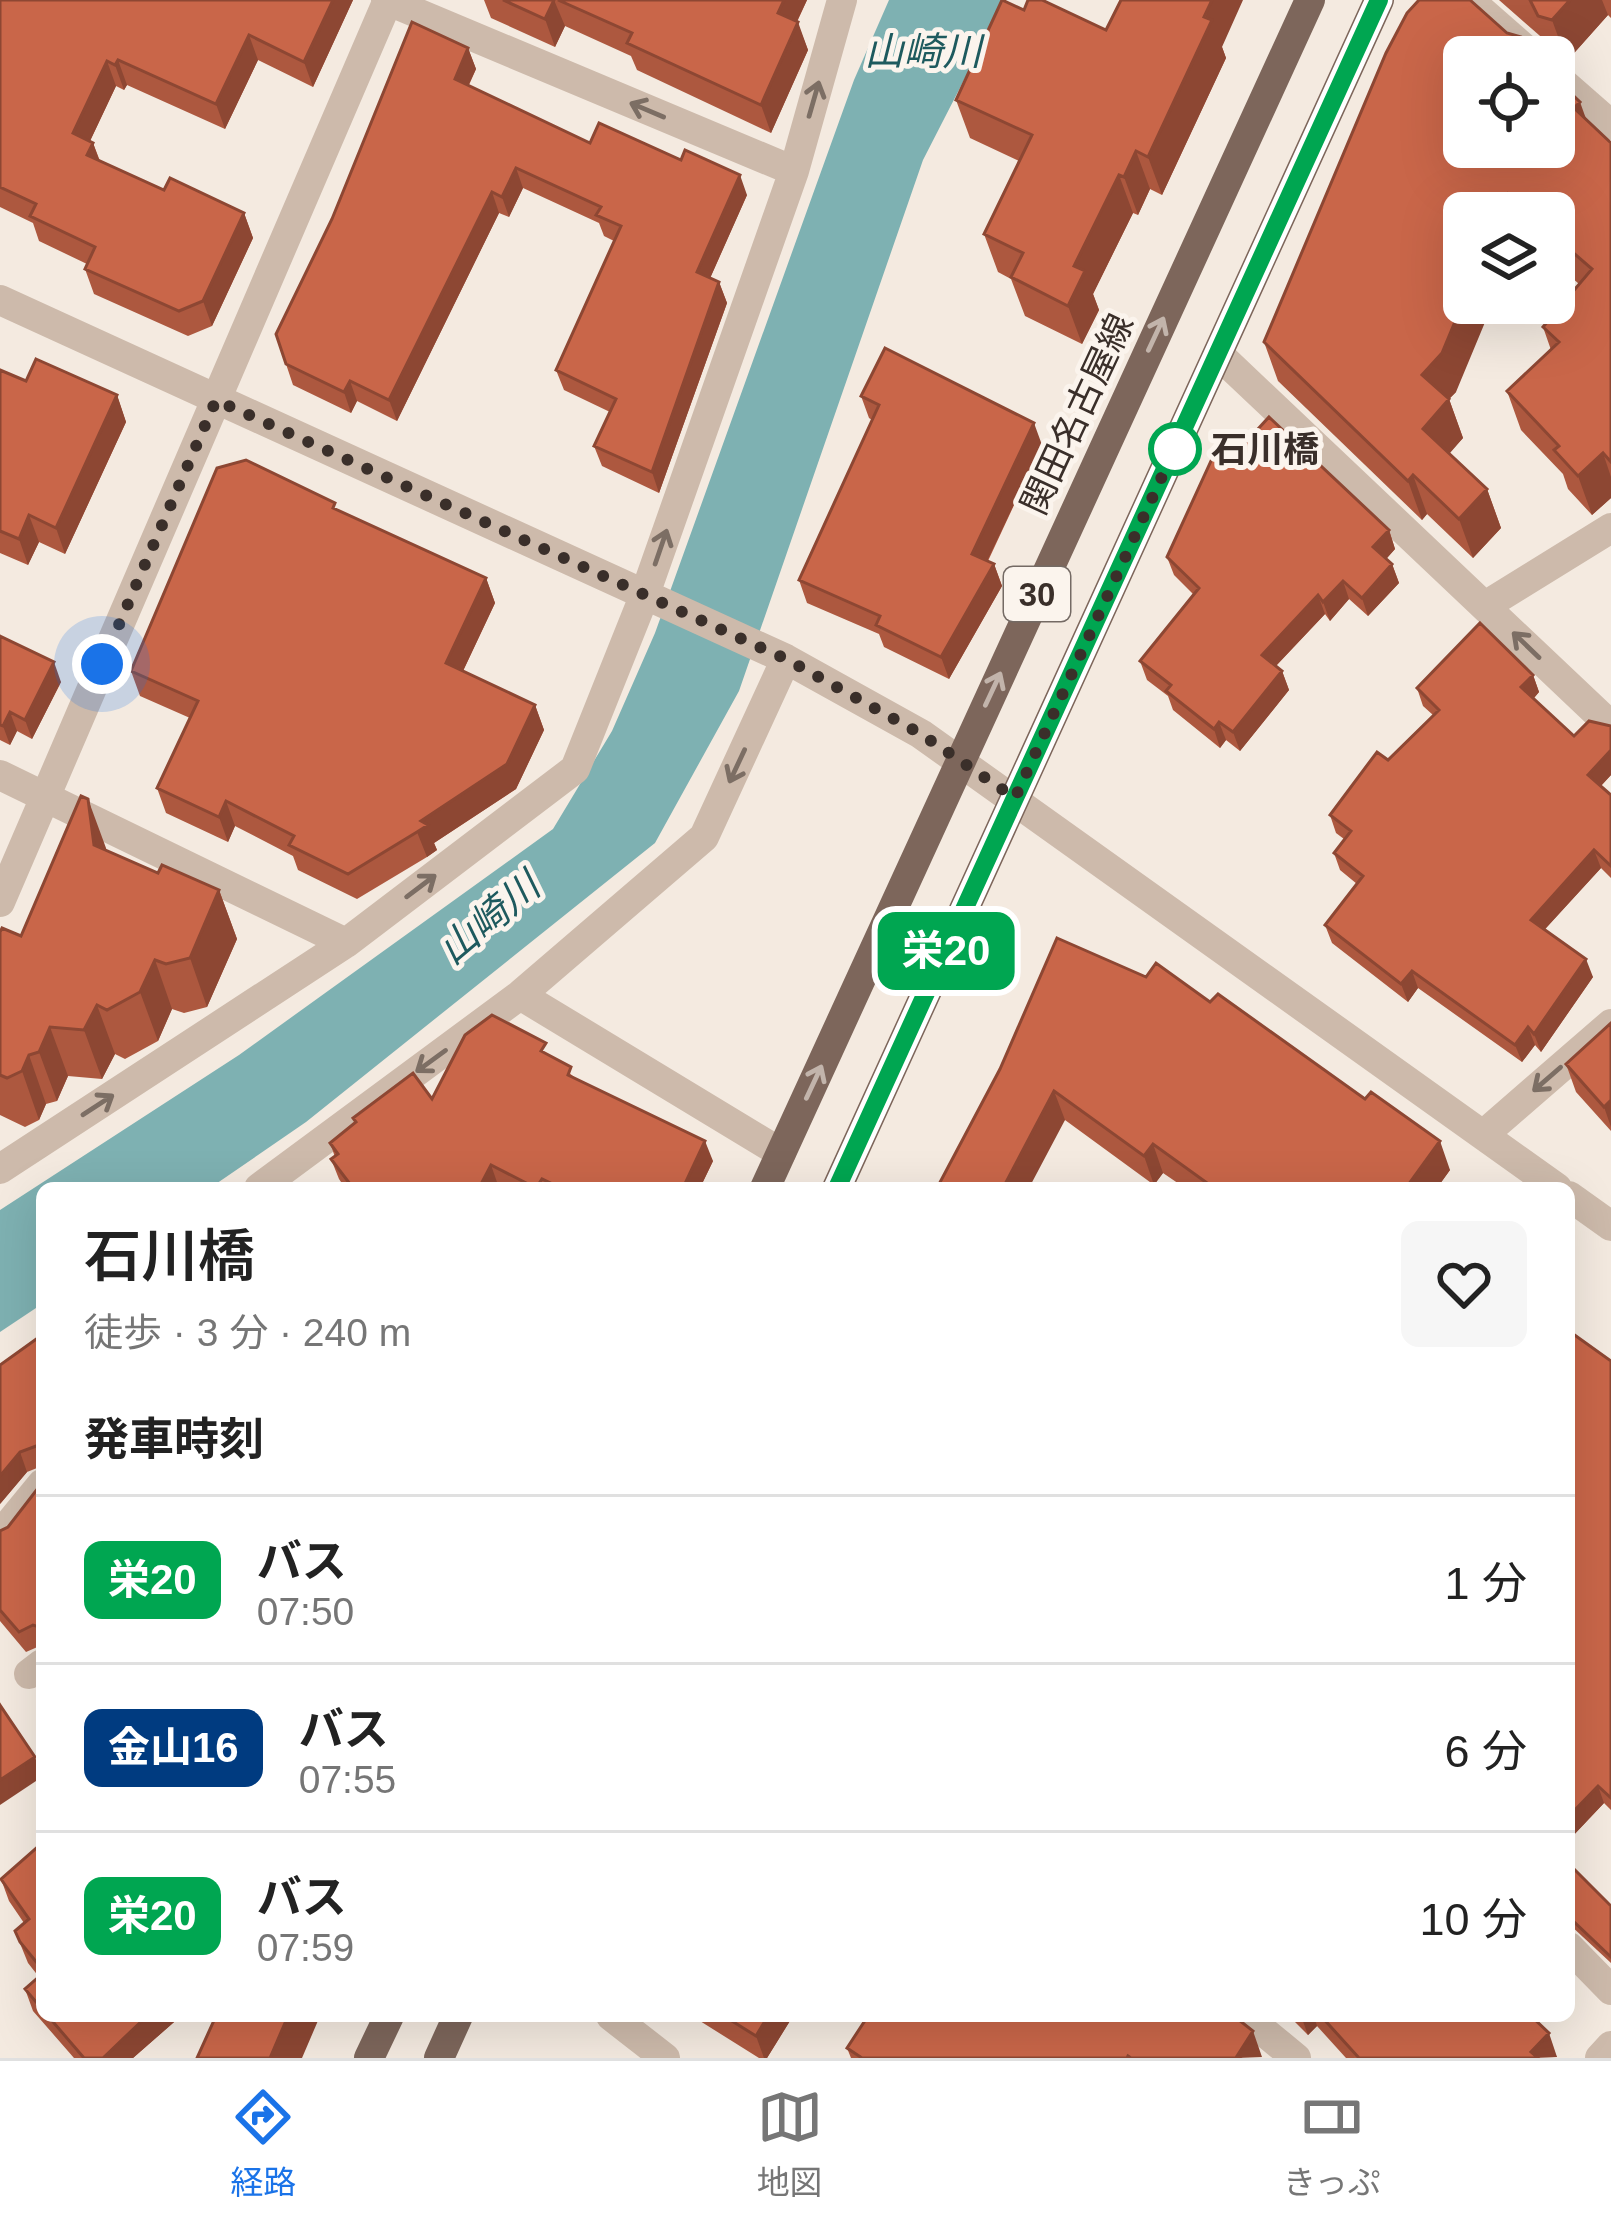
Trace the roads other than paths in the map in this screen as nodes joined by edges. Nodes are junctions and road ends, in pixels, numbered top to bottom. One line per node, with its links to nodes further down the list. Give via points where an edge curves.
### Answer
1 (387, 0): 9 (street, one-way to 1); 12 (street)
2 (842, 0): 9 (street, one-way to 2)
3 (1310, 0): 18 (main road, 関田名古屋線 / 30, one-way to 3)
4 (1379, 0): 11 (main road, 30)
5 (1469, 0): 6 (street)
6 (1510, 36)
7 (1575, 93): 8 (street)
8 (1611, 125)
9 (794, 171): 14 (street, one-way to 9)
10 (0, 300): 12 (street)
11 (1218, 354): 15 (street); 21 (main road, 30)
12 (216, 400): 14 (street); 20 (street)
13 (1611, 528): 15 (street)
14 (653, 598): 16 (street); 23 (street, one-way to 14, via 575,769)
15 (1485, 606): 17 (street, one-way to 15)
16 (786, 659): 18 (street); 24 (street, one-way to 24, via 704,837)
17 (1611, 726)
18 (961, 759): 21 (street); 27 (main road, 関田名古屋線 / 30, one-way to 18)
19 (0, 776): 20 (street)
20 (44, 796): 22 (street); 23 (street)
21 (1015, 798): 26 (street); 31 (main road, 30)
22 (0, 902)
23 (346, 943): 28 (street, one-way to 23)
24 (520, 995): 27 (street); 29 (street, one-way to 29)
25 (1611, 1024): 26 (street, one-way to 26)
26 (1483, 1135): 32 (street)
27 (781, 1153): 30 (main road, 関田名古屋線 / 30)
28 (0, 1169)
29 (267, 1182)
30 (768, 1182)
31 (840, 1182)
32 (1550, 1182)
33 (1575, 1209): 34 (street)
34 (1611, 1226)
35 (36, 1491): 36 (street)
36 (0, 1534)
37 (1575, 1953): 38 (street)
38 (1611, 1990)
39 (385, 2022): 44 (main road)
40 (455, 2022): 45 (main road)
41 (619, 2022): 46 (street)
42 (1252, 2022): 47 (street)
43 (1611, 2046): 48 (street)
44 (369, 2058)
45 (439, 2058)
46 (665, 2058)
47 (1296, 2058)
48 (1600, 2058)

